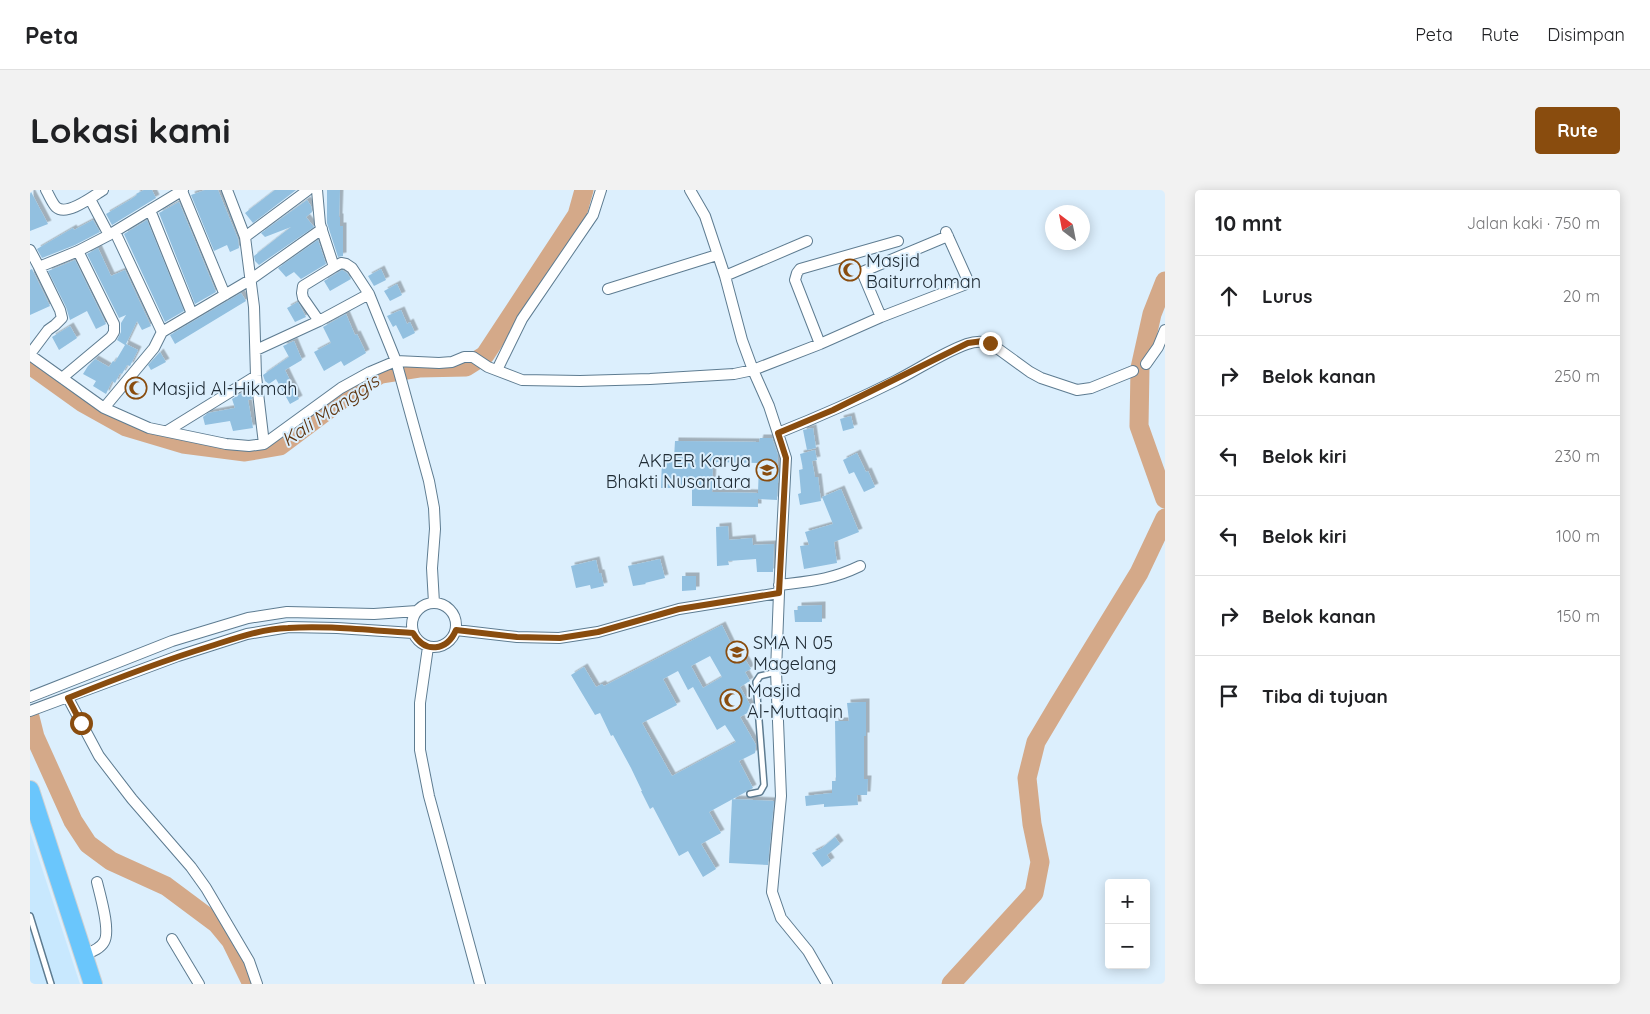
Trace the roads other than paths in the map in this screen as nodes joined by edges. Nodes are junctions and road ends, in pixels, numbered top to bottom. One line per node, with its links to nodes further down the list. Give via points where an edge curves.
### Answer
1 (46, 190): 8 (street, via 55,206 62,210 68,210)
2 (183, 190): 9 (street); 24 (street)
3 (227, 190): 12 (street)
4 (308, 190): 12 (street)
5 (316, 190): 10 (street)
6 (601, 190): 35 (street, via 593,215)
7 (690, 190): 17 (street, via 705,216)
8 (96, 193): 11 (street)
9 (150, 210): 11 (street); 25 (street)
10 (322, 229): 19 (street); 21 (street)
11 (112, 234): 16 (street); 29 (street)
12 (246, 237): 21 (street)
13 (807, 241): 20 (street)
14 (898, 241): 30 (street, via 800,269 796,273 795,280)
15 (30, 250): 18 (street)
16 (78, 251): 18 (street); 39 (street, via 115,328 111,337)
17 (717, 255): 20 (street); 22 (street)
18 (39, 267): 32 (street, via 62,318 48,330)
19 (334, 267): 23 (street, via 341,263 352,268); 27 (street, via 304,286 302,292)
20 (725, 276): 36 (street)
21 (250, 280): 24 (street); 31 (street)
22 (608, 289)
23 (369, 294): 27 (street); 33 (street)
24 (225, 295): 25 (street)
25 (192, 314): 29 (street)
26 (881, 317): 26 (street, via 968,283 947,234 862,272); 30 (street)
27 (319, 321): 31 (street)
28 (1165, 330): 34 (street)
29 (162, 332): 40 (street, via 154,348)
30 (820, 344): 36 (street)
31 (256, 350): 38 (street)
32 (30, 355): 39 (street)
33 (397, 362): 35 (street, via 439,363 473,357); 43 (street, via 341,388); 46 (street, via 434,508)
34 (1146, 364)
35 (492, 369): 36 (street, via 522,380 580,381 734,374)
36 (753, 370): 42 (street)
37 (1133, 372): 42 (street, via 1077,390 1042,378 990,343 976,341)
38 (256, 376): 41 (street); 43 (street)
39 (62, 378): 40 (street)
40 (104, 408): 41 (street, via 149,428)
41 (166, 431): 43 (street, via 226,444)
42 (778, 433): 45 (street, via 786,458)
43 (264, 444)
44 (860, 566): 45 (street, via 831,578)
45 (779, 589): 48 (street, via 560,638); 52 (street)
46 (434, 603): 47 (street); 48 (street, via 452,611)
47 (417, 611): 49 (street, via 412,622); 51 (street, via 374,614 287,612 248,618 172,641)
48 (456, 630): 50 (street, via 449,642)
49 (413, 633): 50 (street); 53 (street, via 327,628 269,630 247,634)
50 (428, 647): 67 (street, via 420,703 420,750)
51 (115, 663): 53 (street); 54 (street)
52 (776, 672): 58 (lane, via 760,676 756,682 764,785 760,792); 68 (street, via 781,796 772,892 781,918 808,951)
53 (122, 676): 55 (street)
54 (30, 697)
55 (68, 698): 56 (street); 66 (street, via 99,756 206,888 249,961)
56 (30, 711)
57 (30, 790): 62 (highway)
58 (750, 794)
59 (98, 882): 62 (street, via 106,937 98,948)
60 (30, 916): 63 (lane)
61 (172, 939): 65 (street)
62 (84, 955): 64 (highway)
63 (51, 984)
64 (94, 984)
65 (199, 984)
66 (257, 984)
67 (480, 984)
68 (827, 984)

